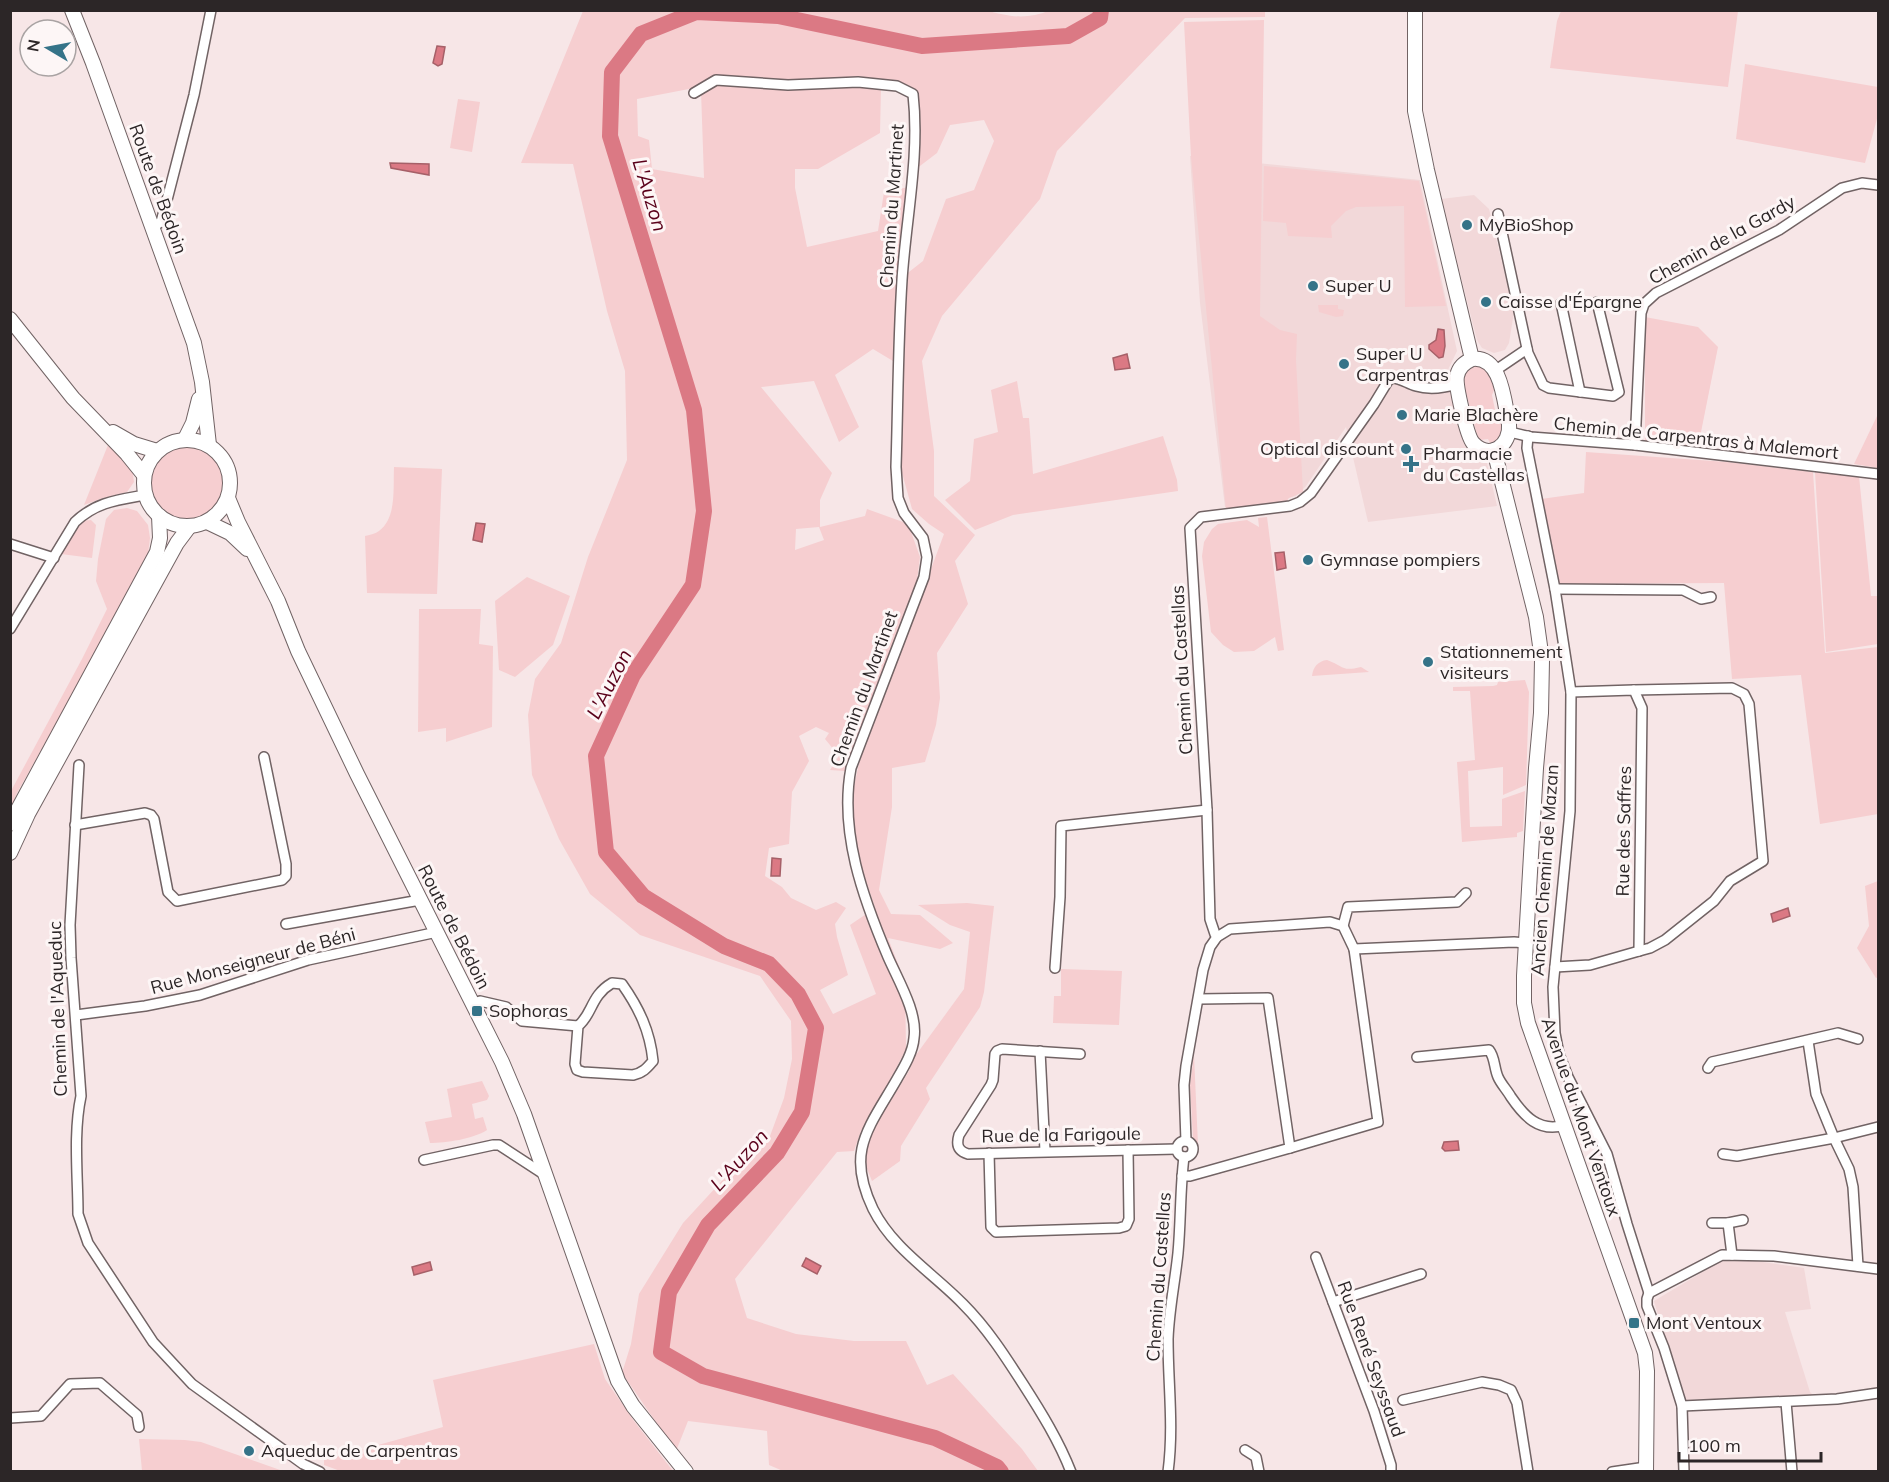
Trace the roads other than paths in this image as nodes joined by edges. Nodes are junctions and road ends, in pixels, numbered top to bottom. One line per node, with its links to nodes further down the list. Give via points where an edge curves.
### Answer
1 (72, 10): 7 (main road, Route de Bédoin)
2 (211, 10): 7 (street, via 168,196 160,222)
3 (1416, 12): 12 (main road, via 1415,111)
4 (694, 93): 105 (street, Chemin du Martinet, via 716,80 788,85 858,82 897,86 913,94 916,120 902,279 896,467 898,498 923,538 927,557 924,577 850,768 848,813 861,885 914,1017 914,1038 904,1068 865,1136 860,1169 873,1210 885,1230 987,1331 1037,1406)
5 (1878, 185): 22 (street, Chemin de la Gardy, via 1862,183 1842,188 1779,230 1656,293 1644,304)
6 (1498, 214): 11 (street)
7 (153, 227): 14 (main road, Route de Bédoin, via 194,343)
8 (1597, 302): 16 (street, via 1619,392 1613,396)
9 (1561, 303): 16 (street)
10 (10, 319): 17 (main road)
11 (1527, 349): 13 (street); 16 (street, via 1543,385)
12 (1472, 359): 13 (main road, via 1488,362); 15 (main road, via 1460,368)
13 (1496, 370): 18 (main road)
14 (202, 382): 20 (main road, via 198,408); 21 (main road, Route de Bédoin)
15 (1457, 384): 23 (main road, via 1472,441 1482,449); 42 (street, Chemin du Castellas, via 1426,388 1392,378 1311,493 1300,502 1201,517 1190,528)
16 (1580, 392)
17 (92, 417): 24 (main road, via 134,444); 26 (main road)
18 (1510, 432): 19 (street, Chemin de Carpentras à Malemort); 23 (main road)
19 (1528, 436): 22 (street, Chemin de Carpentras à Malemort); 35 (street, Ancien Chemin de Mazan, via 1527,448)
20 (185, 439): 21 (main road); 24 (main road)
21 (209, 445): 28 (main road, via 230,473)
22 (1635, 445): 25 (street, Chemin de Carpentras à Malemort)
23 (1494, 450): 52 (main road, Avenue du Mont Ventoux, via 1533,649 1536,768)
24 (157, 451): 26 (main road)
25 (1878, 474)
26 (144, 475): 27 (main road)
27 (145, 495): 29 (main road); 33 (street, via 103,503 87,511 75,522)
28 (228, 498): 30 (main road, via 220,512); 34 (main road, Route de Bédoin)
29 (159, 516): 31 (main road); 43 (main road, via 157,552)
30 (207, 522): 31 (main road); 34 (main road, Route de Bédoin, via 230,533)
31 (189, 527): 45 (main road, via 34,803)
32 (10, 544): 33 (street)
33 (54, 558): 37 (street)
34 (259, 562): 47 (main road, Route de Bédoin, via 317,693)
35 (1555, 589): 36 (street, via 1683,590 1701,598); 39 (street, Ancien Chemin de Mazan)
36 (1711, 597)
37 (10, 629)
38 (1634, 690): 39 (street); 54 (street, Rue des Saffres, via 1642,708 1643,728); 54 (street, via 1732,688 1744,694 1749,704 1763,861 1730,881 1714,901 1672,935)
39 (1571, 692): 55 (street, Ancien Chemin de Mazan, via 1570,811)
40 (264, 758): 44 (street, via 286,864 282,880 177,901 168,892 151,815)
41 (79, 765): 44 (street, Chemin de l'Aqueduc)
42 (1207, 810): 51 (street, Chemin du Castellas, via 1210,919); 56 (street, via 1061,826)
43 (10, 824)
44 (75, 825): 60 (street, Chemin de l'Aqueduc, via 70,925)
45 (10, 853)
46 (1466, 893): 49 (street, via 1457,902 1348,907)
47 (420, 900): 48 (street); 50 (main road, Route de Bédoin)
48 (286, 924)
49 (1343, 926): 51 (street, via 1330,922 1230,929); 53 (street)
50 (437, 932): 58 (main road, Route de Bédoin); 60 (street, Rue Monseigneur de Béni, via 308,960 200,995)
51 (1218, 937): 57 (street, via 1206,958)
52 (1525, 943): 53 (street); 69 (main road, Avenue du Mont Ventoux, via 1524,1003 1528,1023)
53 (1354, 950): 73 (street, via 1378,1122)
54 (1639, 951): 55 (street, via 1590,965)
55 (1555, 967): 91 (street, Ancien Chemin de Mazan, via 1553,1013 1559,1054 1607,1154)
56 (1055, 968)
57 (1198, 999): 72 (street, via 1184,1085); 73 (street, via 1268,998)
58 (473, 1004): 59 (street, via 480,1001); 61 (main road, Route de Bédoin)
59 (497, 1006): 61 (street); 62 (street, via 509,1009 522,1021)
60 (76, 1015): 103 (street, Chemin de l'Aqueduc, via 81,1096 78,1214 88,1244 153,1342 192,1384 303,1464)
61 (481, 1019): 81 (main road, Route de Bédoin, via 524,1114)
62 (578, 1026): 62 (street, via 577,1070 633,1076 653,1061 651,1041 635,1001 622,984 612,983 601,989)
63 (1858, 1039): 64 (street, via 1838,1033)
64 (1808, 1041): 68 (street, via 1712,1062); 71 (street, via 1816,1094)
65 (1041, 1051): 66 (street, Rue de la Farigoule); 76 (street); 77 (street, Rue de la Farigoule, via 1002,1049 995,1054 993,1080 956,1143 968,1154)
66 (1080, 1054)
67 (1417, 1057): 69 (street, via 1490,1050 1499,1079 1526,1117 1545,1126)
68 (1708, 1068)
69 (1565, 1125): 94 (main road, Avenue du Mont Ventoux)
70 (1878, 1127): 71 (street)
71 (1834, 1138): 78 (street, via 1737,1156); 88 (street, via 1853,1186)
72 (1186, 1141): 74 (street, via 1179,1143); 79 (street, via 1193,1149)
73 (1290, 1148): 82 (street)
74 (1177, 1149): 75 (street, Rue de la Farigoule); 79 (street)
75 (1128, 1150): 76 (street, Rue de la Farigoule); 77 (street, via 1126,1226 996,1232 991,1227)
76 (1045, 1151): 77 (street, Rue de la Farigoule)
77 (988, 1153)
78 (1723, 1154)
79 (1185, 1157): 82 (street, Chemin du Castellas)
80 (424, 1160): 81 (street, via 500,1145)
81 (545, 1175): 104 (main road, Route de Bédoin, via 618,1381)
82 (1182, 1176): 106 (street, Chemin du Castellas, via 1168,1339 1172,1425)
83 (1743, 1220): 84 (street)
84 (1728, 1222): 85 (street); 86 (street)
85 (1712, 1223)
86 (1732, 1255): 88 (street); 91 (street, via 1722,1255)
87 (1316, 1257): 92 (street, Rue René Seyssaud)
88 (1858, 1266): 89 (street)
89 (1878, 1269)
90 (1420, 1274): 92 (street)
91 (1649, 1293): 93 (street, Ancien Chemin de Mazan, via 1647,1306)
92 (1333, 1302): 108 (street, Rue René Seyssaud, via 1374,1411)
93 (1664, 1348): 94 (street); 98 (street, Ancien Chemin de Mazan)
94 (1645, 1353): 102 (main road, Avenue du Mont Ventoux)
95 (1878, 1393): 97 (street)
96 (1403, 1400): 109 (street, via 1482,1382 1511,1390 1517,1403)
97 (1786, 1402): 98 (street); 112 (street)
98 (1682, 1406): 111 (street, Ancien Chemin de Mazan)
99 (10, 1418): 100 (street, via 40,1416 70,1384 100,1383 137,1415)
100 (139, 1427)
101 (1245, 1450): 107 (street, via 1256,1457)
102 (1646, 1469): 110 (street)
103 (320, 1472)
104 (686, 1472)
105 (1071, 1472)
106 (1168, 1472)
107 (1259, 1472)
108 (1391, 1472)
109 (1528, 1472)
110 (1612, 1472)
111 (1684, 1472)
112 (1792, 1472)

